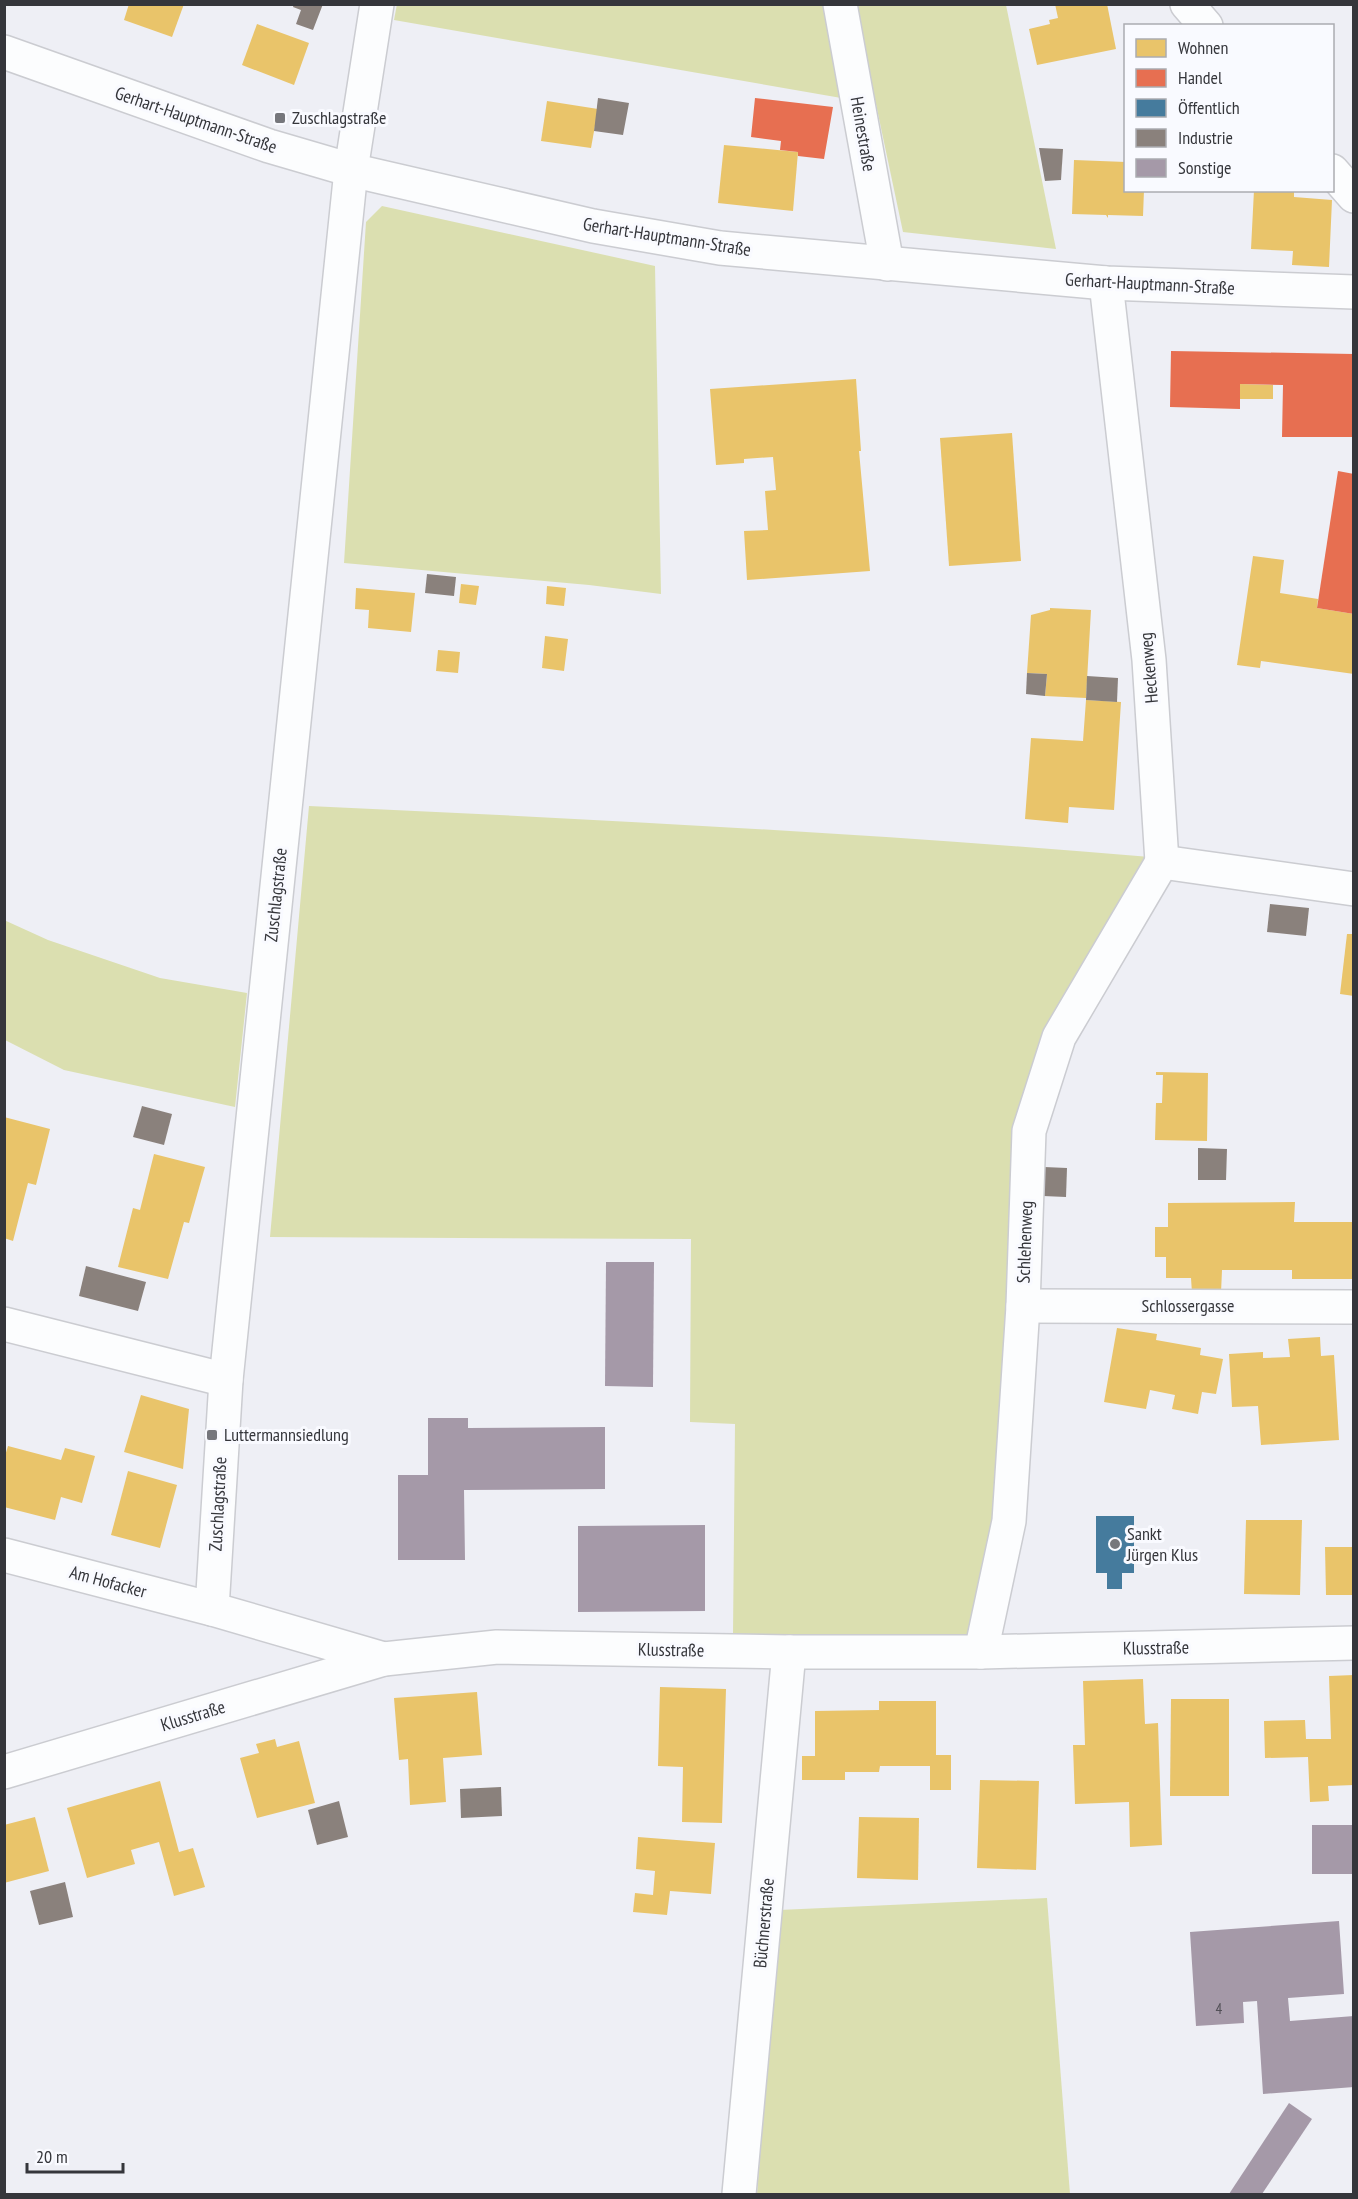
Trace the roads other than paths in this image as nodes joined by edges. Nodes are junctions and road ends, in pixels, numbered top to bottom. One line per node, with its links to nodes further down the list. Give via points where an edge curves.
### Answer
1 (377, 4): 6 (street, Zuschlagstraße)
2 (840, 4): 9 (street, Heinestraße)
3 (1187, 4): 4 (street)
4 (1204, 24)
5 (4, 52): 6 (street, Gerhart-Hauptmann-Straße, via 269,146)
6 (351, 170): 9 (street, Gerhart-Hauptmann-Straße, via 604,228 720,248); 17 (street, Zuschlagstraße)
7 (1334, 173): 8 (street)
8 (1353, 196)
9 (887, 264): 10 (street, Gerhart-Hauptmann-Straße)
10 (1106, 283): 11 (street, Gerhart-Hauptmann-Straße); 12 (street, Heckenweg, via 1149,660)
11 (1353, 292)
12 (1162, 862): 13 (street); 14 (street, Schlehenweg, via 1059,1037 1029,1131)
13 (1353, 889)
14 (1023, 1306): 15 (street, Schlossergasse); 22 (street, Schlehenweg, via 1009,1521)
15 (1353, 1306)
16 (4, 1324): 17 (street)
17 (226, 1380): 19 (street, Zuschlagstraße)
18 (4, 1555): 19 (street, Am Hofacker)
19 (212, 1609): 23 (street)
20 (1353, 1642): 22 (street, Klusstraße)
21 (789, 1652): 22 (street, Klusstraße); 23 (street, Klusstraße, via 497,1647); 25 (street, Büchnerstraße)
22 (981, 1652)
23 (384, 1659): 24 (street, Klusstraße)
24 (4, 1772)
25 (740, 2194)

